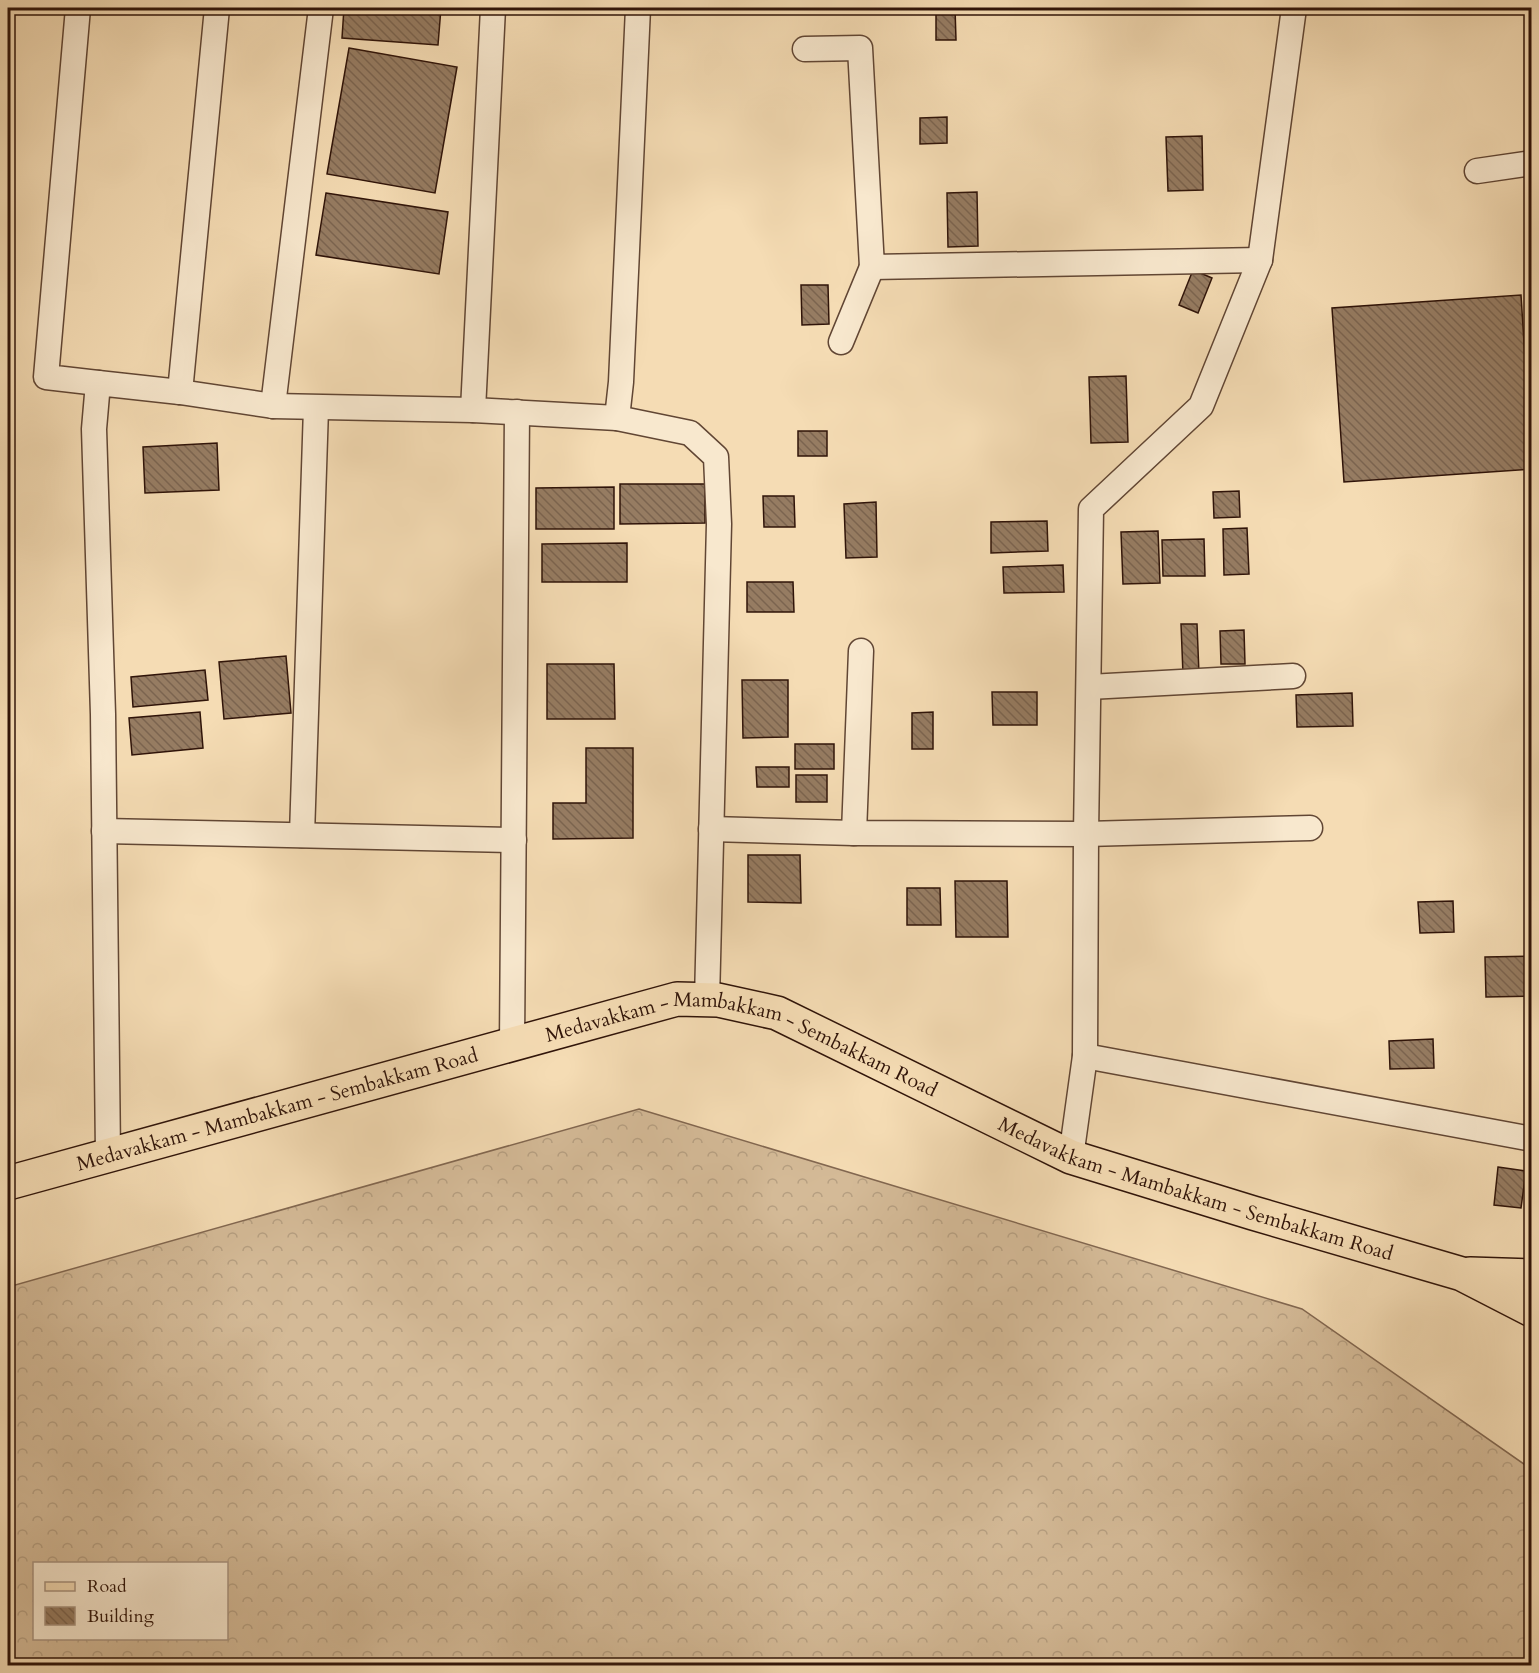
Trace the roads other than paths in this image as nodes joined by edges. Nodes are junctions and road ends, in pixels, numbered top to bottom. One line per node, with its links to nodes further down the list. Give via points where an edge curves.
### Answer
1 (78, 8): 13 (street, via 46,377)
2 (217, 8): 14 (street)
3 (321, 8): 15 (street)
4 (493, 8): 17 (street)
5 (638, 8): 19 (street)
6 (1294, 8): 10 (street)
7 (805, 49): 11 (street, via 860,48)
8 (1532, 163): 9 (street)
9 (1477, 171)
10 (1260, 260): 11 (street); 22 (street, via 1201,406 1091,509)
11 (872, 267): 12 (street)
12 (841, 342)
13 (98, 383): 14 (street); 25 (street, via 94,429)
14 (180, 392): 15 (street)
15 (273, 406): 16 (street)
16 (316, 408): 17 (street); 28 (street)
17 (473, 410): 18 (street)
18 (517, 412): 19 (street); 29 (street)
19 (617, 418): 24 (street, via 690,433 716,457)
20 (861, 651): 26 (street)
21 (1293, 676): 22 (street)
22 (1089, 687): 27 (street)
23 (1310, 828): 27 (street)
24 (711, 829): 26 (street); 30 (street)
25 (104, 831): 28 (street); 34 (street)
26 (854, 833): 27 (street)
27 (1086, 834): 32 (street)
28 (302, 835): 29 (street)
29 (514, 840): 31 (street)
30 (707, 1000): 31 (main road, Medavakkam - Mambakkam - Sembakkam Road, via 677,999); 35 (main road, Medavakkam - Mambakkam - Sembakkam Road, via 777,1013)
31 (512, 1044): 34 (main road, Medavakkam - Mambakkam - Sembakkam Road)
32 (1085, 1056): 33 (street); 35 (street)
33 (1532, 1139)
34 (108, 1155): 36 (main road, Medavakkam - Mambakkam - Sembakkam Road)
35 (1071, 1157): 37 (main road, Medavakkam - Mambakkam - Sembakkam Road)
36 (8, 1183)
37 (1462, 1274): 38 (main road, Medavakkam - Mambakkam - Sembakkam Road); 39 (main road, Medavakkam - Mambakkam - Sembakkam Road)
38 (1532, 1276)
39 (1532, 1310)

